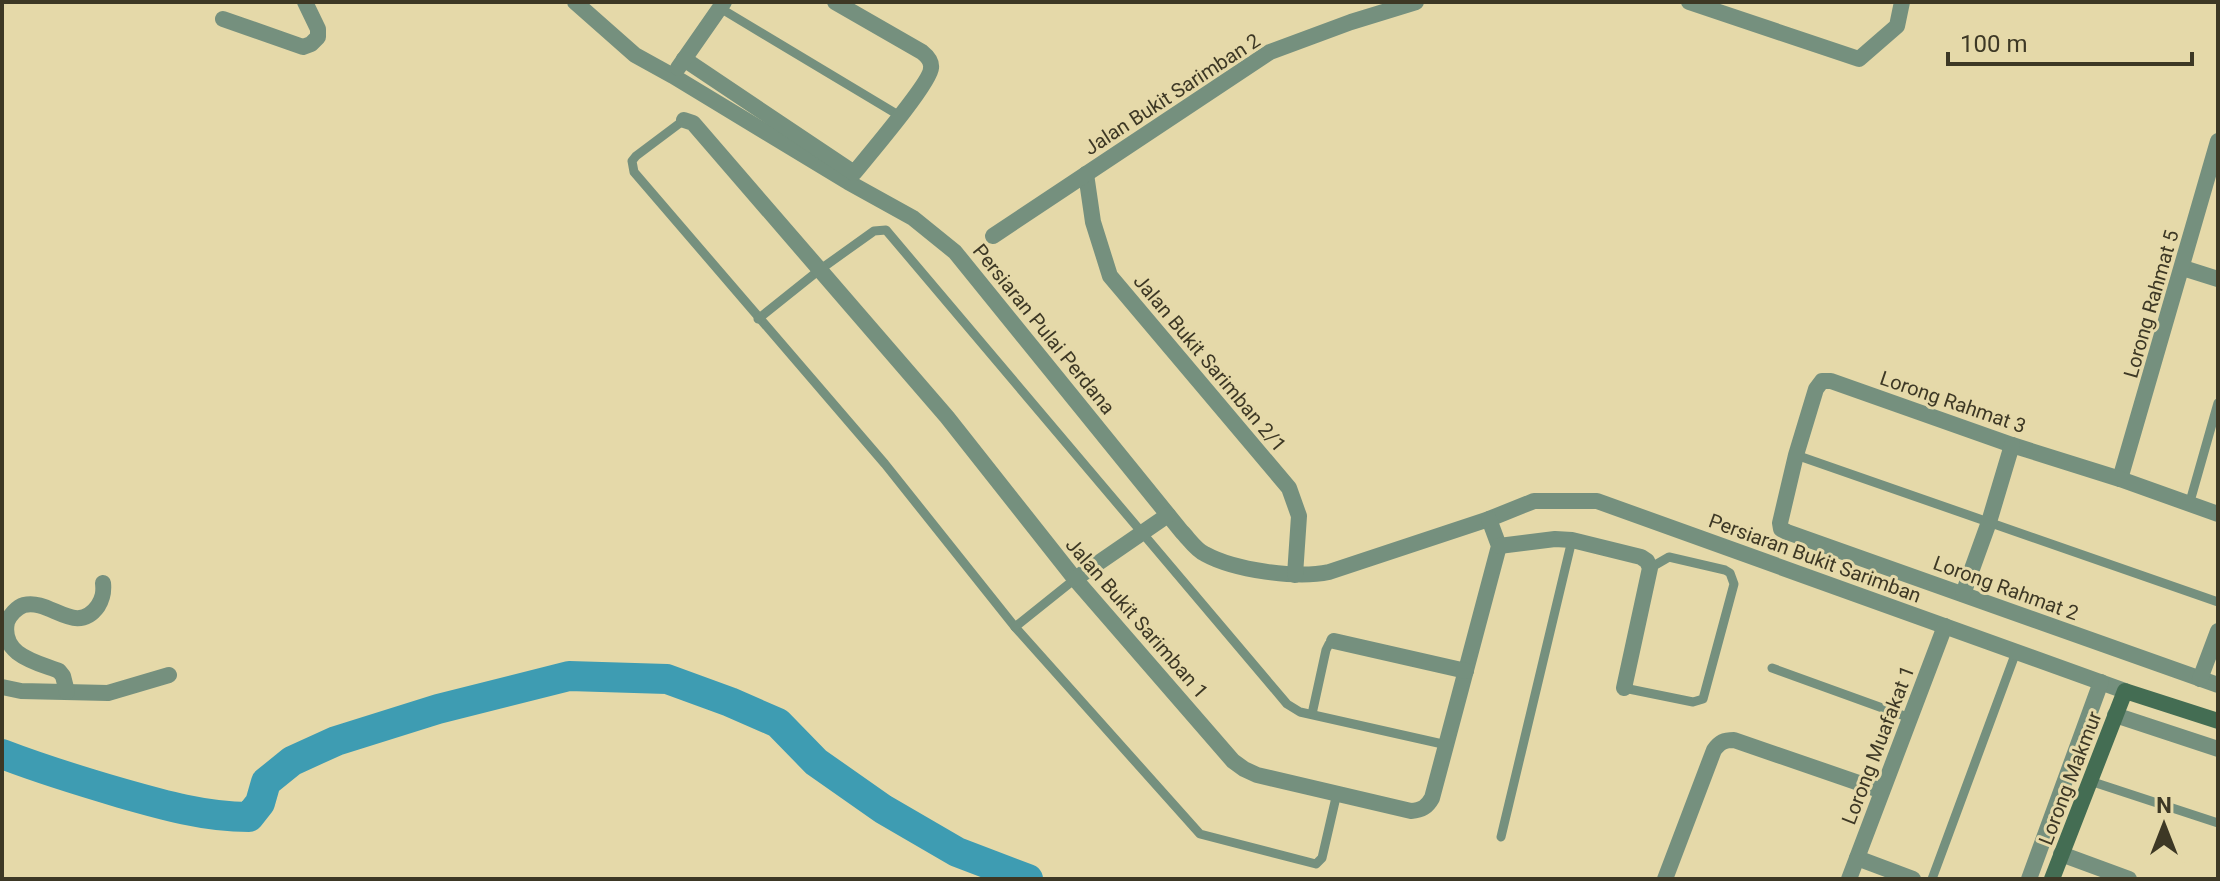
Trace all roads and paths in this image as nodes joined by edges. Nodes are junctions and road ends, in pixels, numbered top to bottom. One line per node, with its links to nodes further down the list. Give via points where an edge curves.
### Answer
1 (305, 2): 8 (street, via 318,37 303,47)
2 (575, 2): 10 (street, Persiaran Pulai Perdana, via 635,55)
3 (835, 2): 11 (street, via 929,59 928,78)
4 (1416, 2): 14 (street, Jalan Bukit Sarimban 2, via 1270,52)
5 (1689, 2): 6 (street, via 1859,59 1897,26)
6 (1902, 2)
7 (722, 5): 9 (street); 11 (lane)
8 (223, 19)
9 (684, 59): 10 (street); 11 (street, via 854,173)
10 (673, 76): 26 (street, Persiaran Pulai Perdana, via 913,218 955,252)
11 (900, 116)
12 (684, 120): 17 (street, Jalan Bukit Sarimban 1, via 693,123); 19 (lane, via 636,156 631,167)
13 (2218, 141): 16 (street, Lorong Rahmat 5)
14 (1086, 174): 15 (street, Jalan Bukit Sarimban 2); 34 (street, Jalan Bukit Sarimban 2/1, via 1093,222 1110,276 1289,488 1299,516)
15 (993, 236)
16 (2183, 268): 18 (street); 23 (street, Lorong Rahmat 5)
17 (818, 271): 19 (lane); 30 (lane, via 874,231 891,233); 35 (street, Jalan Bukit Sarimban 1, via 947,417)
18 (2218, 279)
19 (758, 319): 40 (lane, via 885,464)
20 (2218, 403): 24 (lane)
21 (2012, 445): 22 (street, Lorong Rahmat 3, via 1822,381); 23 (street, Lorong Rahmat 3); 28 (street)
22 (1796, 455): 28 (lane); 29 (street, Lorong Rahmat 3)
23 (2120, 479): 24 (street, Lorong Rahmat 3)
24 (2189, 505): 25 (street, Lorong Rahmat 3)
25 (2218, 514)
26 (1168, 515): 30 (street); 34 (street, Persiaran Pulai Perdana, via 1203,553)
27 (1489, 519): 32 (street); 34 (street, Persiaran Pulai Perdana, via 1329,572); 39 (street, Persiaran Bukit Sarimban, via 1534,501 1597,501)
28 (1989, 522): 37 (street); 38 (lane)
29 (1781, 529): 37 (street, Lorong Rahmat 2)
30 (1141, 533): 35 (street); 54 (lane, via 1287,704)
31 (1572, 540): 32 (street); 33 (street, via 1641,557); 64 (lane)
32 (1499, 546): 45 (street, Jalan Bukit Sarimban 1)
33 (1650, 568): 51 (street); 51 (lane, via 1669,557 1725,570 1734,584 1703,699 1693,702)
34 (1295, 575)
35 (1075, 579): 40 (lane); 62 (street, Jalan Bukit Sarimban 1, via 1233,761 1257,775)
36 (103, 583): 53 (street, via 101,601 85,617 24,605 7,619 7,644 16,654 59,671)
37 (1963, 594): 47 (street, Lorong Rahmat 2)
38 (2218, 602)
39 (1945, 626): 43 (street, Persiaran Bukit Sarimban); 56 (street, Lorong Muafakat 1)
40 (1015, 627): 62 (lane, via 1200,834 1316,864 1322,858)
41 (2218, 631): 47 (street)
42 (1334, 641): 45 (street); 54 (lane, via 1326,650)
43 (2016, 652): 48 (street, Persiaran Bukit Sarimban); 70 (lane)
44 (1772, 668): 56 (lane)
45 (1466, 671): 58 (street, Jalan Bukit Sarimban 1)
46 (169, 675): 53 (street, via 108,693)
47 (2200, 679): 49 (street, Lorong Rahmat 2)
48 (2101, 682): 52 (street, Persiaran Bukit Sarimban); 71 (street)
49 (2218, 685)
50 (2, 687): 53 (street)
51 (1624, 688)
52 (2125, 691): 55 (main road, Lorong Makmur); 57 (main road)
53 (67, 692)
54 (1312, 714): 58 (lane)
55 (2115, 715): 59 (street); 60 (main road, Lorong Makmur)
56 (1910, 718): 61 (street, Lorong Muafakat 1)
57 (2218, 721)
58 (1447, 745): 62 (street, Jalan Bukit Sarimban 1, via 1432,798 1420,810)
59 (2218, 749)
60 (2090, 781): 63 (lane); 65 (main road, Lorong Makmur)
61 (1882, 791): 66 (street, Lorong Muafakat 1); 67 (street, via 1726,740 1714,750)
62 (1337, 793)
63 (2218, 823)
64 (1501, 837)
65 (2061, 854): 72 (main road, Lorong Makmur); 73 (street)
66 (1857, 858): 68 (street, Lorong Muafakat 1); 69 (street)
67 (1665, 879)
68 (1849, 879)
69 (1913, 879)
70 (1932, 879)
71 (2029, 879)
72 (2052, 879)
73 (2129, 879)

